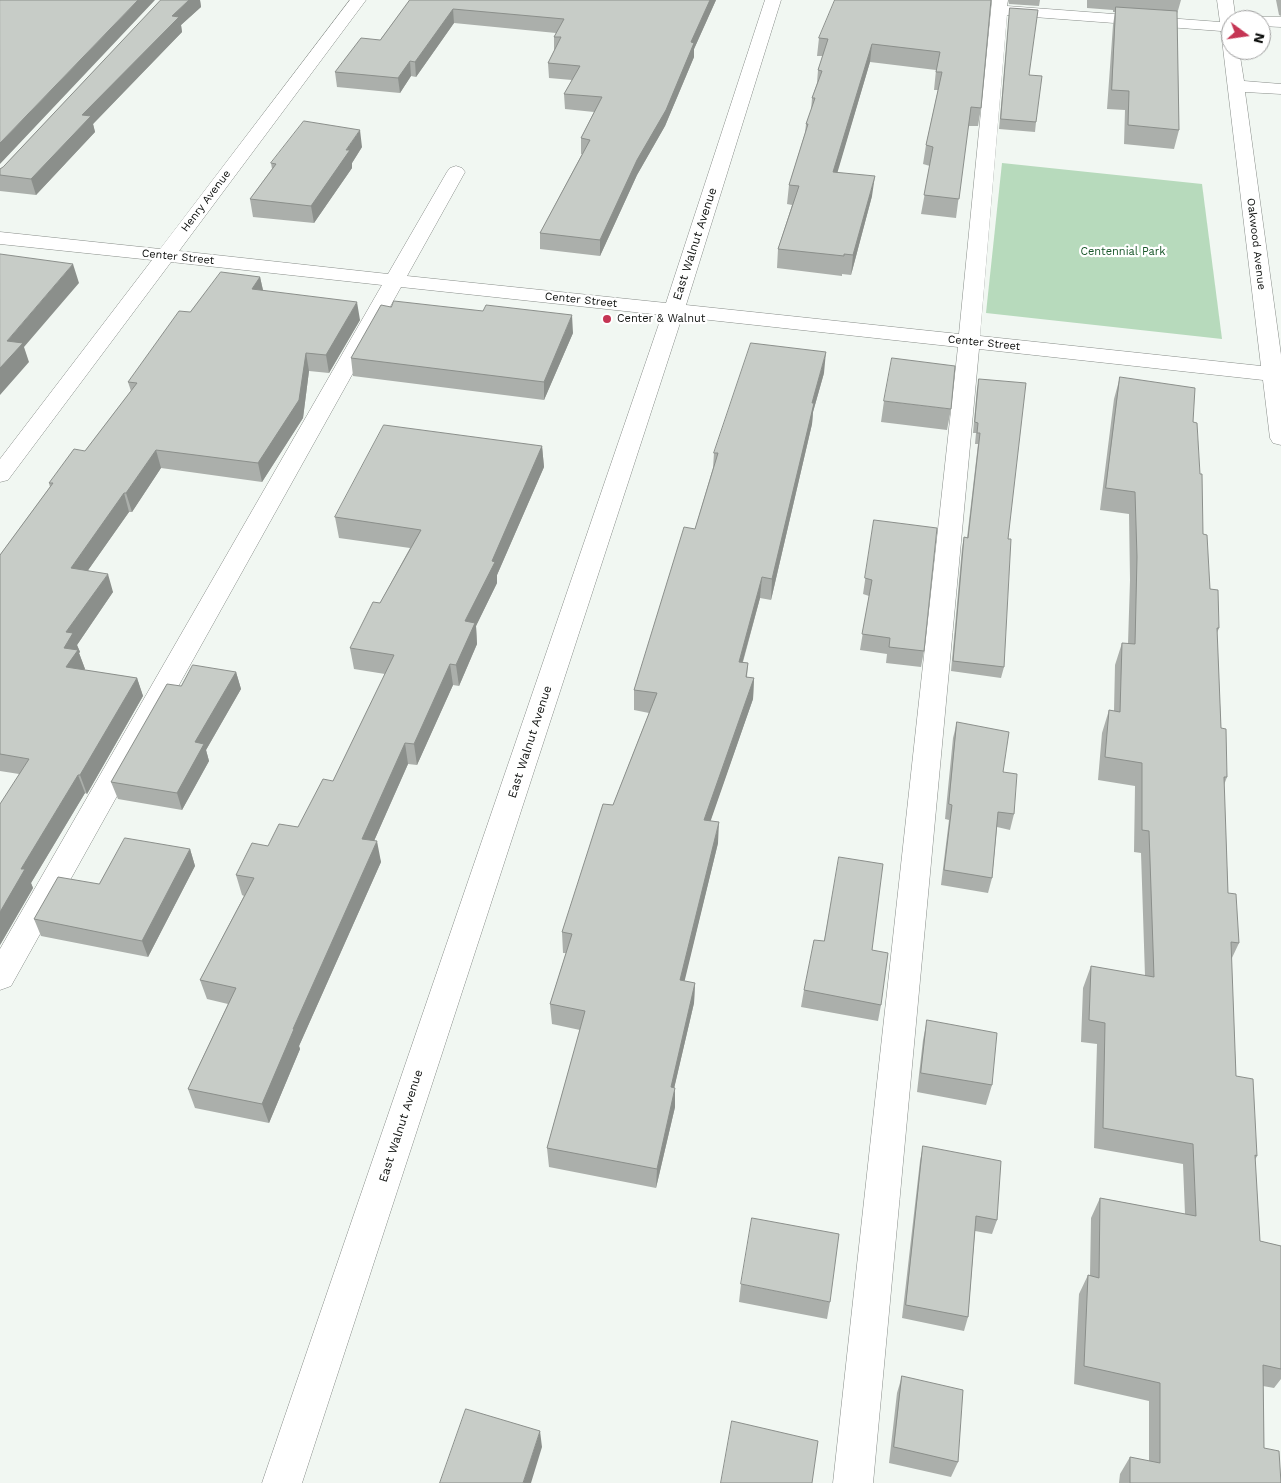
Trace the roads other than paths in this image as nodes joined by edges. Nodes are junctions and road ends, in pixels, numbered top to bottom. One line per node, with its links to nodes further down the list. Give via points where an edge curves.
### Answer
1 (358, 0): 10 (street, Henry Avenue)
2 (773, 0): 12 (street, East Walnut Avenue)
3 (1000, 5): 4 (street); 13 (street)
4 (1221, 22)
5 (1232, 60): 6 (street, Oakwood Avenue)
6 (1236, 86): 7 (street); 14 (street, Oakwood Avenue)
7 (1281, 89)
8 (456, 172): 11 (street)
9 (0, 238): 10 (street, Center Street)
10 (164, 256): 11 (street, Center Street); 16 (street, Henry Avenue)
11 (396, 281): 12 (street, Center Street); 17 (street)
12 (674, 310): 13 (street, Center Street); 18 (street, East Walnut Avenue)
13 (969, 342): 14 (street, Center Street); 19 (street)
14 (1277, 374): 15 (street, Oakwood Avenue)
15 (1281, 438)
16 (0, 475)
17 (0, 977)
18 (282, 1483)
19 (853, 1483)

